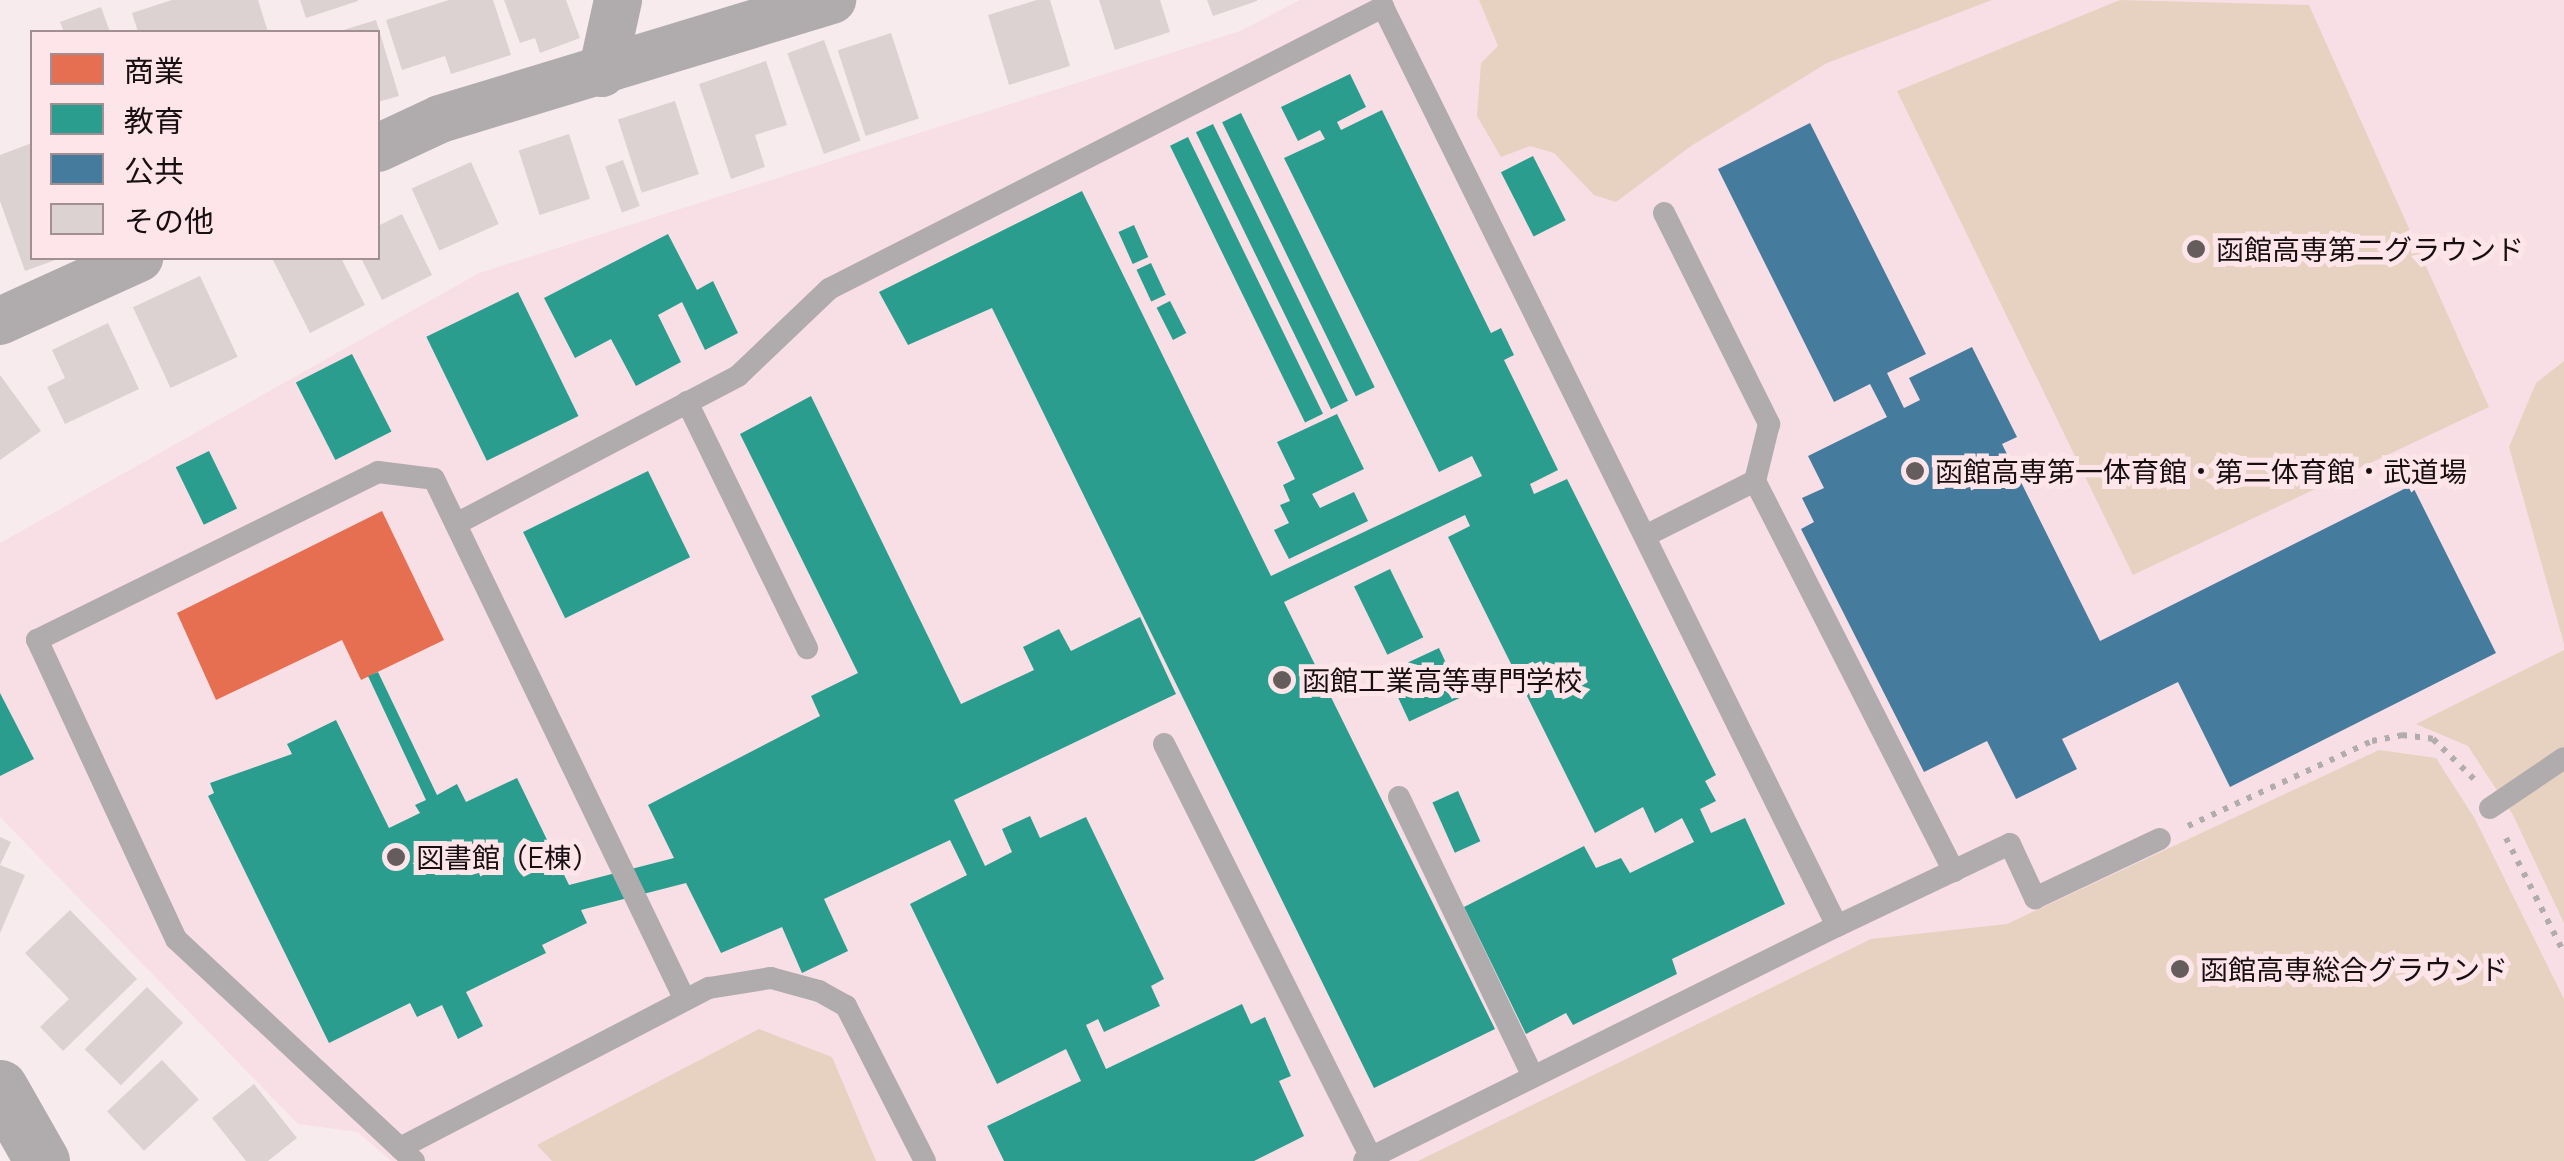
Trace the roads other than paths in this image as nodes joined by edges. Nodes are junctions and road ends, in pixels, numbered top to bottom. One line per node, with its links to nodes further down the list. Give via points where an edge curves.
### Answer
1 (618, 0): 3 (street)
2 (832, 0): 3 (street)
3 (602, 73): 4 (street, via 440,119)
4 (380, 147)
5 (1664, 213): 9 (lane, via 1768,424)
6 (134, 260): 7 (street)
7 (0, 321)
8 (688, 402): 10 (lane); 11 (lane, via 738,376 828,290 1383,6); 12 (lane)
9 (1755, 481): 11 (lane); 18 (lane)
10 (456, 524): 20 (lane); 23 (lane, via 434,479 378,472 37,640 176,939)
11 (1644, 536): 19 (lane)
12 (806, 648)
13 (1164, 744): 24 (lane)
14 (2564, 758): 16 (lane)
15 (1400, 797): 21 (lane)
16 (2490, 808)
17 (2160, 839): 18 (lane, via 2035,898 2010,844)
18 (1954, 871): 19 (lane)
19 (1837, 926): 21 (lane)
20 (684, 1000): 23 (lane); 26 (lane, via 736,980 771,978 846,1006)
21 (1534, 1077): 24 (lane)
22 (0, 1087): 25 (street)
23 (407, 1155)
24 (1367, 1159)
25 (42, 1161)
26 (926, 1161)

